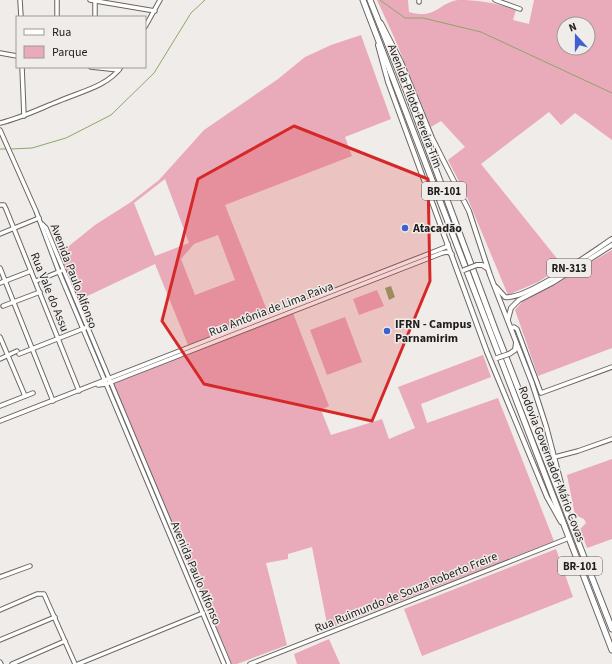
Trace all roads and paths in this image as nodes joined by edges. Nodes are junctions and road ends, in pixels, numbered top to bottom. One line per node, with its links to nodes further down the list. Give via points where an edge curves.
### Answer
1 (20, 0): 13 (street)
2 (57, 0): 14 (street)
3 (90, 0): 8 (street)
4 (160, 0): 12 (street)
5 (363, 0): 17 (highway, Avenida Piloto Pereira Tim / BR-101)
6 (370, 0): 10 (highway, Avenida Piloto Pereira Tim / BR-101)
7 (495, 0): 11 (street)
8 (95, 1): 9 (street); 15 (street)
9 (114, 2): 12 (street)
10 (374, 8): 38 (main road, via 401,62 432,138 470,211); 66 (highway, Avenida Piloto Pereira Tim / BR-101)
11 (520, 9)
12 (155, 11): 16 (street)
13 (21, 16)
14 (57, 16)
15 (94, 16)
16 (146, 25)
17 (376, 35): 32 (main road, via 388,82); 66 (highway, Avenida Piloto Pereira Tim / BR-101)
18 (0, 53): 19 (street)
19 (16, 56)
20 (22, 68): 23 (street)
21 (106, 68): 22 (street)
22 (120, 69): 23 (street, via 96,86)
23 (24, 116): 24 (street)
24 (0, 122)
25 (0, 130): 27 (street)
26 (0, 205): 29 (street, Rua Vale do Assu, via 5,207)
27 (39, 218): 28 (street); 29 (street)
28 (41, 223): 39 (street, Avenida Paulo Alfonso, via 46,228); 41 (street, Avenida Paulo Alfonso)
29 (14, 229): 30 (street); 40 (street, Rua Vale do Assu)
30 (0, 234)
31 (612, 239): 48 (main road, RN-313, via 569,267 516,296 506,297)
32 (448, 244): 34 (main road); 35 (street, Rua Antônia de Lima Paiva)
33 (612, 245): 52 (main road, RN-313, via 552,283 518,300 511,308)
34 (452, 254): 36 (street, Rua Antônia de Lima Paiva, via 445,252); 43 (main road)
35 (408, 261): 36 (street); 42 (street, Rua Antônia de Lima Paiva)
36 (410, 266): 47 (street, Rua Antônia de Lima Paiva)
37 (0, 268): 44 (street)
38 (488, 268): 43 (main road, bridge, via 477,265 464,270); 48 (main road)
39 (64, 270): 41 (street); 53 (street, Avenida Paulo Alfonso)
40 (31, 271): 44 (street); 45 (street, Rua Vale do Assu)
41 (59, 272): 45 (street); 55 (street, Avenida Paulo Alfonso)
42 (365, 278): 47 (street); 67 (street, Rua Antônia de Lima Paiva)
43 (460, 278): 61 (main road)
44 (5, 281): 46 (street); 50 (street)
45 (36, 282): 49 (street, Rua Vale do Assu)
46 (0, 283)
47 (367, 283): 67 (street, Rua Antônia de Lima Paiva)
48 (493, 284): 52 (main road)
49 (40, 292): 50 (street); 57 (street, Rua Vale do Assu)
50 (14, 302): 51 (street); 59 (street)
51 (3, 306)
52 (508, 320): 54 (main road)
53 (88, 327): 55 (street); 60 (street, Avenida Paulo Alfonso)
54 (511, 328): 58 (main road); 71 (street, via 517,329)
55 (83, 329): 57 (street); 62 (street, Avenida Paulo Alfonso)
56 (0, 337): 63 (street)
57 (58, 339): 59 (street); 69 (street, Rua Vale do Assu)
58 (516, 342): 61 (main road, bridge, via 515,350 510,354 496,358); 71 (main road)
59 (33, 349): 63 (street); 73 (street)
60 (98, 352): 62 (street); 67 (street, Avenida Paulo Alfonso)
61 (487, 352): 81 (main road, via 547,497)
62 (94, 354): 68 (street, Avenida Paulo Alfonso)
63 (7, 356): 64 (street); 72 (street)
64 (0, 359)
65 (612, 367): 71 (street)
66 (510, 375): 80 (highway, Rodovia Governador Mário Covas / BR-101); 81 (highway, Rodovia Governador Mário Covas / BR-101)
67 (110, 381): 68 (street, Rua Antônia de Lima Paiva); 78 (street, Avenida Paulo Alfonso)
68 (105, 383): 69 (street, Rua Antônia de Lima Paiva); 79 (street, Avenida Paulo Alfonso)
69 (79, 391): 73 (street, Rua Antônia de Lima Paiva)
70 (32, 393): 72 (street)
71 (538, 394): 77 (main road)
72 (25, 396): 74 (street)
73 (53, 401): 75 (street, Rua Antônia de Lima Paiva)
74 (0, 406)
75 (0, 421)
76 (612, 439): 77 (street)
77 (555, 457): 80 (main road)
78 (149, 473): 79 (street); 85 (street, Avenida Paulo Alfonso)
79 (144, 475): 86 (street, Avenida Paulo Alfonso)
80 (568, 511): 91 (highway, Rodovia Governador Mário Covas / BR-101)
81 (563, 524): 82 (highway, Rodovia Governador Mário Covas / BR-101)
82 (569, 538): 94 (highway, Rodovia Governador Mário Covas / BR-101); 99 (street, Rua Ruimundo de Souza Roberto Freire)
83 (30, 566): 84 (street)
84 (0, 577)
85 (199, 592): 86 (street); 88 (street, Avenida Paulo Alfonso)
86 (194, 594): 89 (street, Avenida Paulo Alfonso)
87 (0, 610): 90 (street, via 42,593)
88 (207, 612): 89 (street); 98 (street, Avenida Paulo Alfonso)
89 (202, 613): 96 (street); 97 (street, Avenida Paulo Alfonso)
90 (55, 617): 92 (street); 93 (street)
91 (612, 628)
92 (0, 640)
93 (65, 641): 95 (street); 96 (street)
94 (612, 650)
95 (12, 664)
96 (77, 664)
97 (224, 664)
98 (230, 664)
99 (250, 664)

